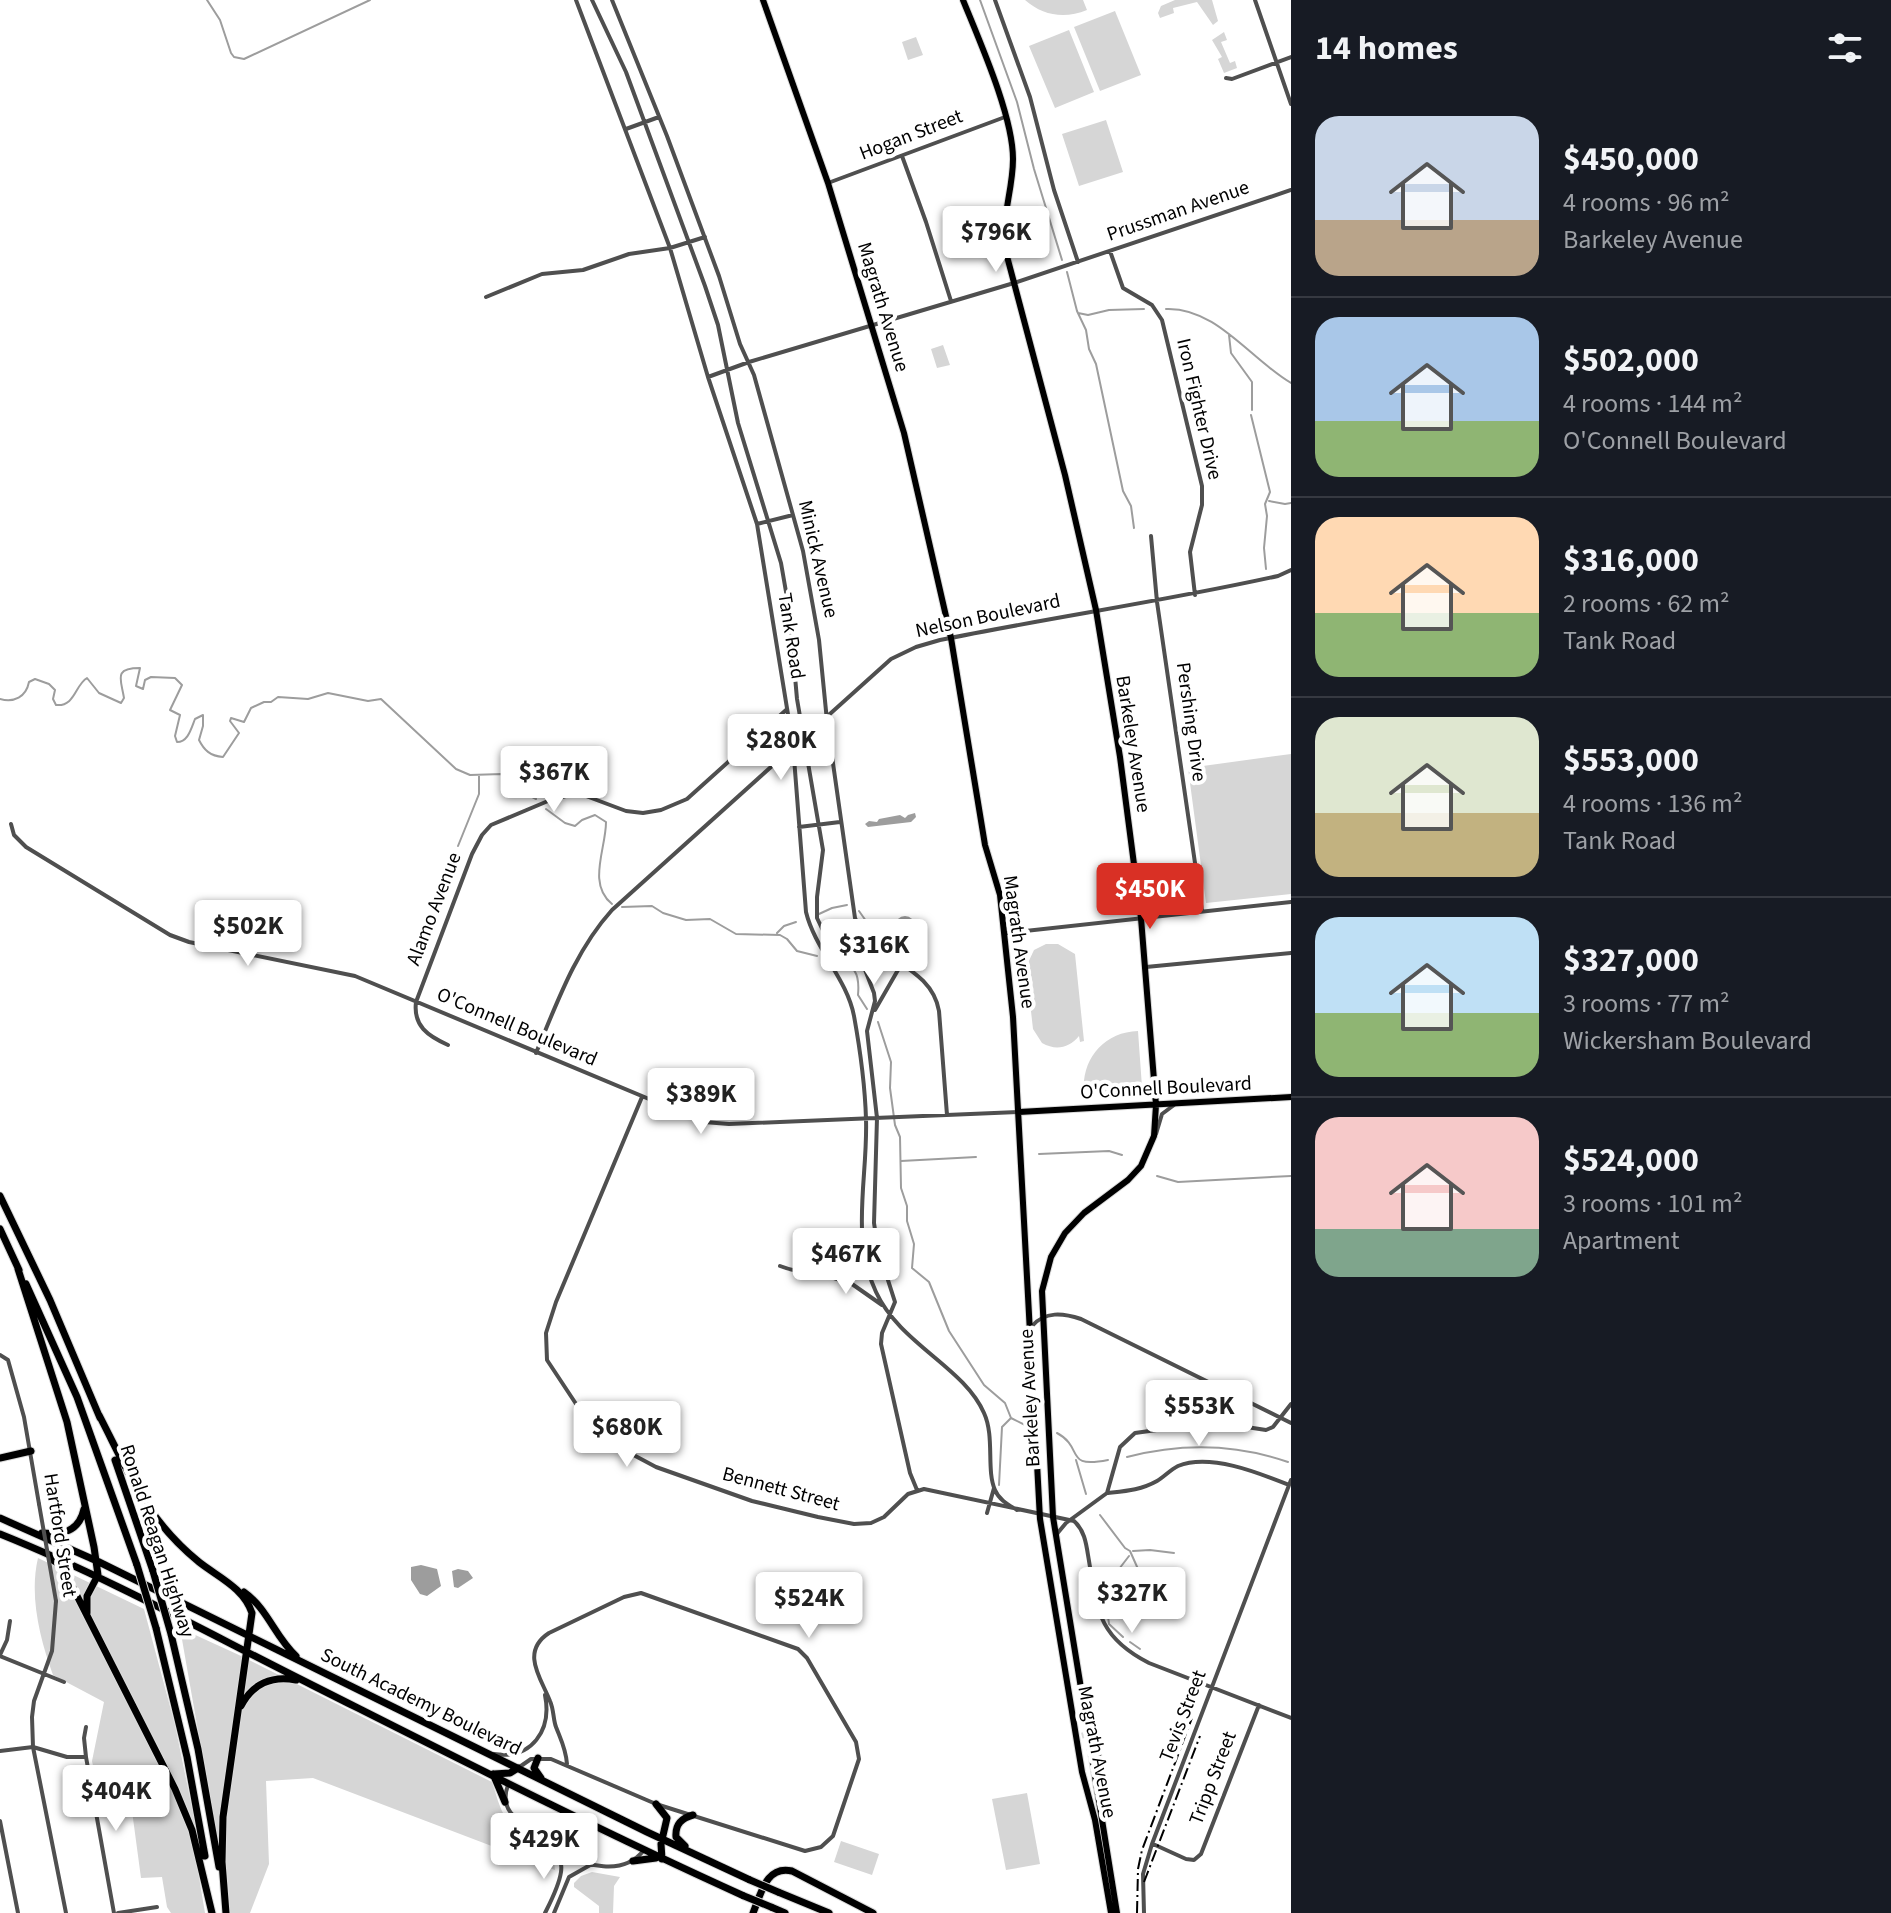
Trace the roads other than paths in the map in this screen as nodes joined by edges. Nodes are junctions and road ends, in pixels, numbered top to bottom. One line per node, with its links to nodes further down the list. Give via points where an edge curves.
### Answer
1 (576, 0): 15 (street, Tank Road)
2 (592, 0): 14 (street)
3 (612, 0): 12 (street, Minick Avenue)
4 (763, 0): 17 (main road, Magrath Avenue)
5 (963, 0): 13 (main road, Barkeley Avenue)
6 (995, 0): 23 (street, via 1030,97)
7 (1255, 0): 9 (street)
8 (1291, 57): 9 (street)
9 (1277, 62): 10 (street); 11 (street)
10 (1226, 78)
11 (1291, 104)
12 (659, 117): 14 (street); 19 (street, Minick Avenue)
13 (1005, 117): 16 (street, Hogan Street); 24 (main road, Barkeley Avenue, via 1013,158 1004,245)
14 (645, 122): 15 (street); 20 (street)
15 (626, 129): 21 (street, Tank Road)
16 (902, 156): 17 (street, Hogan Street); 26 (street)
17 (828, 183): 27 (main road, Magrath Avenue)
18 (1291, 190): 22 (street, Prussman Avenue)
19 (705, 237): 20 (street); 28 (street, Minick Avenue)
20 (689, 242): 21 (street); 29 (street, via 718,325)
21 (670, 248): 25 (street, via 629,254 583,270 542,274); 30 (street, Tank Road)
22 (1110, 251): 23 (street, Prussman Avenue); 36 (street, Iron Fighter Drive, via 1123,288 1152,305 1162,320 1203,492 1190,552)
23 (1078, 262): 24 (street, Prussman Avenue)
24 (1014, 283): 26 (street, Prussman Avenue); 38 (main road, Barkeley Avenue)
25 (486, 297)
26 (951, 302): 27 (street, Prussman Avenue)
27 (873, 325): 28 (street, Prussman Avenue); 39 (main road, Magrath Avenue)
28 (749, 362): 29 (street, Prussman Avenue); 31 (street, Minick Avenue)
29 (726, 369): 30 (street, Prussman Avenue); 32 (street)
30 (708, 377): 33 (street, Tank Road)
31 (793, 515): 32 (street); 41 (street, Minick Avenue, via 812,596)
32 (768, 521): 33 (street); 42 (street, via 787,594)
33 (757, 524): 40 (street, Tank Road)
34 (1151, 536): 37 (street, Pershing Drive)
35 (1291, 570): 36 (street, Nelson Boulevard)
36 (1195, 595): 37 (street, Nelson Boulevard)
37 (1157, 602): 38 (street, Nelson Boulevard); 49 (street, Pershing Drive)
38 (1096, 610): 39 (street, Nelson Boulevard); 50 (main road, Barkeley Avenue)
39 (951, 638): 41 (street, Nelson Boulevard, via 895,657); 51 (main road, Magrath Avenue, via 985,845)
40 (786, 710): 43 (street, Tank Road); 55 (street, Alamo Avenue, via 687,799 671,807 636,812 569,795 491,825 472,854)
41 (826, 715): 42 (street, Nelson Boulevard); 44 (street, Minick Avenue)
42 (803, 736): 43 (street, Nelson Boulevard); 46 (street)
43 (793, 745): 47 (street, Tank Road); 59 (street, Nelson Boulevard, via 606,917 571,971)
44 (841, 822): 46 (street); 53 (street, Minick Avenue, via 858,925 870,941)
45 (11, 824): 55 (street, O'Connell Boulevard, via 26,847 170,935 346,974)
46 (819, 825): 47 (street); 56 (street, via 823,850 817,918 827,939 864,967 875,1001)
47 (799, 827): 57 (street, Tank Road, via 808,920)
48 (1291, 902): 49 (street)
49 (1202, 911): 50 (street)
50 (1141, 918): 51 (street); 54 (main road, Barkeley Avenue)
51 (1006, 933): 64 (main road, Magrath Avenue)
52 (1291, 953): 54 (street)
53 (902, 963): 56 (street); 65 (street, Minick Avenue, via 924,980 936,999)
54 (1146, 967): 63 (main road, Barkeley Avenue)
55 (416, 1002): 58 (street, via 422,1029); 59 (street, O'Connell Boulevard)
56 (870, 1015): 57 (street); 67 (street, via 867,1031)
57 (855, 1023): 66 (street, Tank Road)
58 (448, 1045)
59 (536, 1053): 60 (street, O'Connell Boulevard)
60 (642, 1097): 66 (street, O'Connell Boulevard, via 719,1124); 88 (street, Bennett Street, via 547,1326 547,1360 564,1388 594,1428 623,1451 676,1476 752,1501 861,1524 884,1517)
61 (1291, 1097): 62 (main road, O'Connell Boulevard)
62 (1177, 1104): 63 (main road, O'Connell Boulevard); 68 (street, via 1162,1114)
63 (1156, 1105): 64 (main road, O'Connell Boulevard); 68 (main road, Barkeley Avenue)
64 (1019, 1112): 65 (street, O'Connell Boulevard); 78 (main road, Magrath Avenue)
65 (947, 1115): 67 (street, O'Connell Boulevard)
66 (866, 1118): 67 (street, O'Connell Boulevard); 71 (street, Tank Road)
67 (877, 1118): 76 (street, via 874,1223 895,1297)
68 (1152, 1143): 77 (main road, Barkeley Avenue, via 1128,1180 1062,1236 1044,1278)
69 (0, 1196): 81 (highway, Ronald Reagan Highway)
70 (0, 1229): 73 (highway, Ronald Reagan Highway)
71 (861, 1230): 74 (street, via 846,1257); 75 (street, Tank Road, via 869,1275)
72 (780, 1266): 74 (street)
73 (18, 1269): 90 (highway, via 67,1422); 153 (highway, Ronald Reagan Highway, bridge, via 77,1397 156,1628 187,1757)
74 (813, 1272): 75 (street, via 852,1284)
75 (884, 1307): 76 (street, Tank Road)
76 (890, 1315): 87 (street, Tank Road, via 980,1403 989,1428); 88 (street, via 881,1344)
77 (1042, 1316): 78 (street); 82 (street, via 1081,1319); 96 (main road, Barkeley Avenue)
78 (1030, 1328): 94 (main road, Magrath Avenue)
79 (0, 1355): 84 (street, Hartford Street, via 8,1360)
80 (1291, 1404): 82 (street)
81 (99, 1415): 105 (highway, via 126,1473 156,1518); 154 (highway, Ronald Reagan Highway, bridge, via 171,1634 200,1760)
82 (1279, 1418): 83 (street); 89 (street, via 1266,1430 1214,1422 1135,1433 1120,1447)
83 (1291, 1423)
84 (31, 1451): 85 (highway); 112 (street, Hartford Street, bridge, via 56,1601 52,1651)
85 (0, 1458)
86 (1290, 1484): 89 (street, via 1199,1462 1178,1466 1136,1490); 115 (street, Tevis Street)
87 (994, 1488): 91 (street, Tank Road); 92 (street)
88 (917, 1490): 91 (street)
89 (1107, 1493): 97 (street)
90 (85, 1502): 98 (highway, via 73,1529); 102 (highway)
91 (990, 1504): 92 (street); 93 (street, Tank Road)
92 (1017, 1510): 94 (street)
93 (987, 1513)
94 (1039, 1515): 96 (street); 159 (main road, Magrath Avenue, via 1081,1763)
95 (0, 1516): 98 (highway, South Academy Boulevard)
96 (1053, 1517): 97 (street); 100 (main road, Barkeley Avenue)
97 (1071, 1520): 100 (street); 115 (street, via 1084,1536 1105,1629 1142,1660)
98 (38, 1533): 102 (highway, South Academy Boulevard)
99 (0, 1535): 101 (highway, South Academy Boulevard)
100 (1056, 1535): 121 (main road, Barkeley Avenue, via 1085,1708 1093,1719)
101 (40, 1551): 104 (highway, South Academy Boulevard); 106 (highway, via 64,1571)
102 (97, 1561): 103 (highway, South Academy Boulevard); 104 (highway)
103 (120, 1573): 104 (highway); 108 (highway, South Academy Boulevard)
104 (98, 1575): 106 (highway, via 87,1596); 109 (highway, South Academy Boulevard)
105 (231, 1585): 108 (highway, via 250,1606); 111 (highway, via 257,1603)
106 (88, 1619): 153 (highway, via 187,1816)
107 (10, 1621): 110 (street)
108 (249, 1636): 109 (highway); 111 (highway, South Academy Boulevard)
109 (246, 1651): 114 (highway, South Academy Boulevard); 118 (highway)
110 (0, 1656): 112 (street)
111 (304, 1663): 124 (highway, South Academy Boulevard)
112 (43, 1674): 113 (street); 122 (street, Hartford Street, via 34,1701)
113 (64, 1682)
114 (310, 1684): 118 (highway, via 285,1678 266,1681 247,1696); 129 (highway, South Academy Boulevard)
115 (1212, 1686): 117 (street); 140 (street, Tevis Street)
116 (544, 1689): 124 (street, via 547,1715 535,1743 518,1753); 127 (street); 135 (street, via 533,1661 540,1640 634,1593 759,1633 803,1653 858,1748 858,1765 830,1840 816,1849 799,1850)
117 (1259, 1705): 119 (street); 140 (street, Tripp Street, via 1201,1854 1186,1859)
118 (237, 1716): 154 (highway, via 223,1817)
119 (1291, 1718)
120 (86, 1727): 125 (street)
121 (1091, 1735): 131 (main road, Barkeley Avenue); 131 (main road, Barkeley Avenue, via 1099,1769)
122 (33, 1747): 123 (street); 125 (street); 151 (street, Hartford Street)
123 (0, 1751)
124 (486, 1752): 128 (highway, South Academy Boulevard)
125 (86, 1757): 152 (street)
126 (538, 1758): 127 (street); 128 (street); 130 (highway)
127 (567, 1764): 134 (street)
128 (518, 1768): 129 (highway); 130 (highway, South Academy Boulevard)
129 (493, 1774): 132 (highway, South Academy Boulevard); 133 (highway)
130 (538, 1778): 132 (highway, via 518,1775); 138 (highway, South Academy Boulevard)
131 (1096, 1780): 159 (main road, Barkeley Avenue)
132 (509, 1782): 133 (street); 142 (highway, South Academy Boulevard)
133 (505, 1802): 141 (street, via 516,1820)
134 (656, 1804): 135 (street); 137 (highway)
135 (693, 1815): 143 (highway, via 681,1820 676,1832)
136 (0, 1821): 150 (street)
137 (667, 1823): 138 (highway, via 659,1830); 139 (highway)
138 (643, 1830): 139 (highway, South Academy Boulevard); 142 (highway)
139 (662, 1839): 143 (highway, South Academy Boulevard); 144 (highway)
140 (1152, 1844): 160 (street, Tevis Street, via 1143,1874)
141 (557, 1850): 146 (street); 148 (street, via 561,1871)
142 (644, 1850): 144 (highway, South Academy Boulevard); 145 (street)
143 (692, 1853): 149 (highway, South Academy Boulevard, bridge)
144 (662, 1859): 145 (highway); 157 (highway, South Academy Boulevard, bridge)
145 (633, 1861): 146 (street, via 617,1867)
146 (592, 1864): 155 (street, via 569,1877)
147 (157, 1907): 152 (street)
148 (546, 1912)
149 (828, 1912)
150 (18, 1913)
151 (66, 1913)
152 (116, 1913)
153 (212, 1913)
154 (226, 1913)
155 (554, 1913)
156 (753, 1913): 158 (highway, via 767,1879 783,1869)
157 (785, 1913)
158 (873, 1913)
159 (1114, 1913)
160 (1144, 1913)

